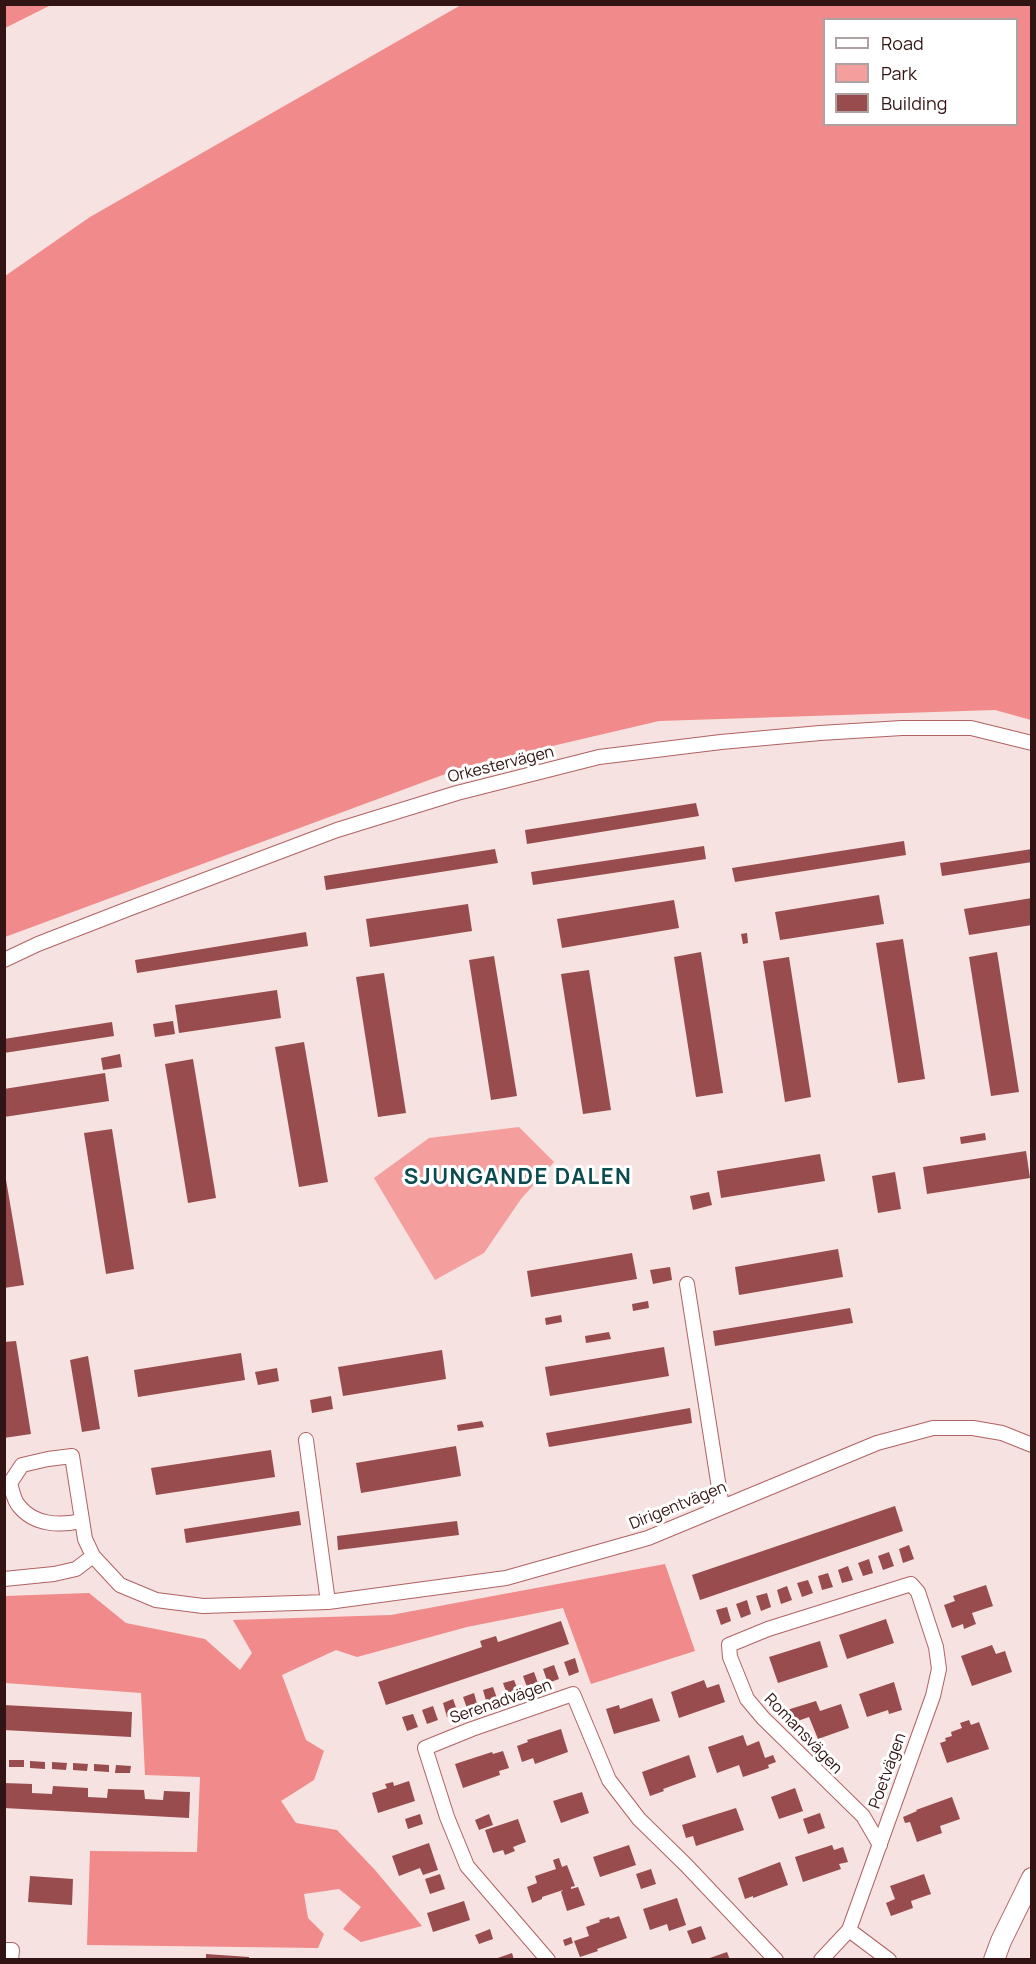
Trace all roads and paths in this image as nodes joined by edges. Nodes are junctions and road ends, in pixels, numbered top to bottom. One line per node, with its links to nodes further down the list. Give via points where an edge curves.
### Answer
1 (1032, 743): 2 (street, Orkestervägen, via 971,728 902,728 721,742 599,757 457,793 337,830)
2 (4, 960)
3 (687, 1284): 6 (street)
4 (306, 1440): 11 (street)
5 (1032, 1445): 6 (street, Dirigentvägen, via 1002,1433 973,1428 933,1428 877,1443)
6 (722, 1507): 11 (street, Dirigentvägen, via 648,1538 506,1578)
7 (81, 1521): 7 (street, Dirigentvägen, via 72,1456 22,1465 10,1483 18,1505 37,1520 64,1525); 8 (street, Dirigentvägen)
8 (93, 1556): 9 (street, via 76,1569); 11 (street, Dirigentvägen, via 120,1585 156,1600 203,1606)
9 (4, 1579)
10 (911, 1584): 12 (street, Poetvägen, via 926,1614 939,1669); 12 (street, Romansvägen, via 729,1645 747,1699 863,1816)
11 (328, 1602)
12 (880, 1845): 14 (street, Poetvägen)
13 (1032, 1878): 21 (main road)
14 (849, 1930): 19 (street, Poetvägen); 20 (street)
15 (4, 1950): 16 (street, via 12,1950)
16 (11, 1959)
17 (549, 1959): 18 (street, Serenadvägen, via 467,1866 425,1748 573,1694 609,1780 639,1820)
18 (776, 1959)
19 (821, 1959)
20 (889, 1959)
21 (994, 1959)

